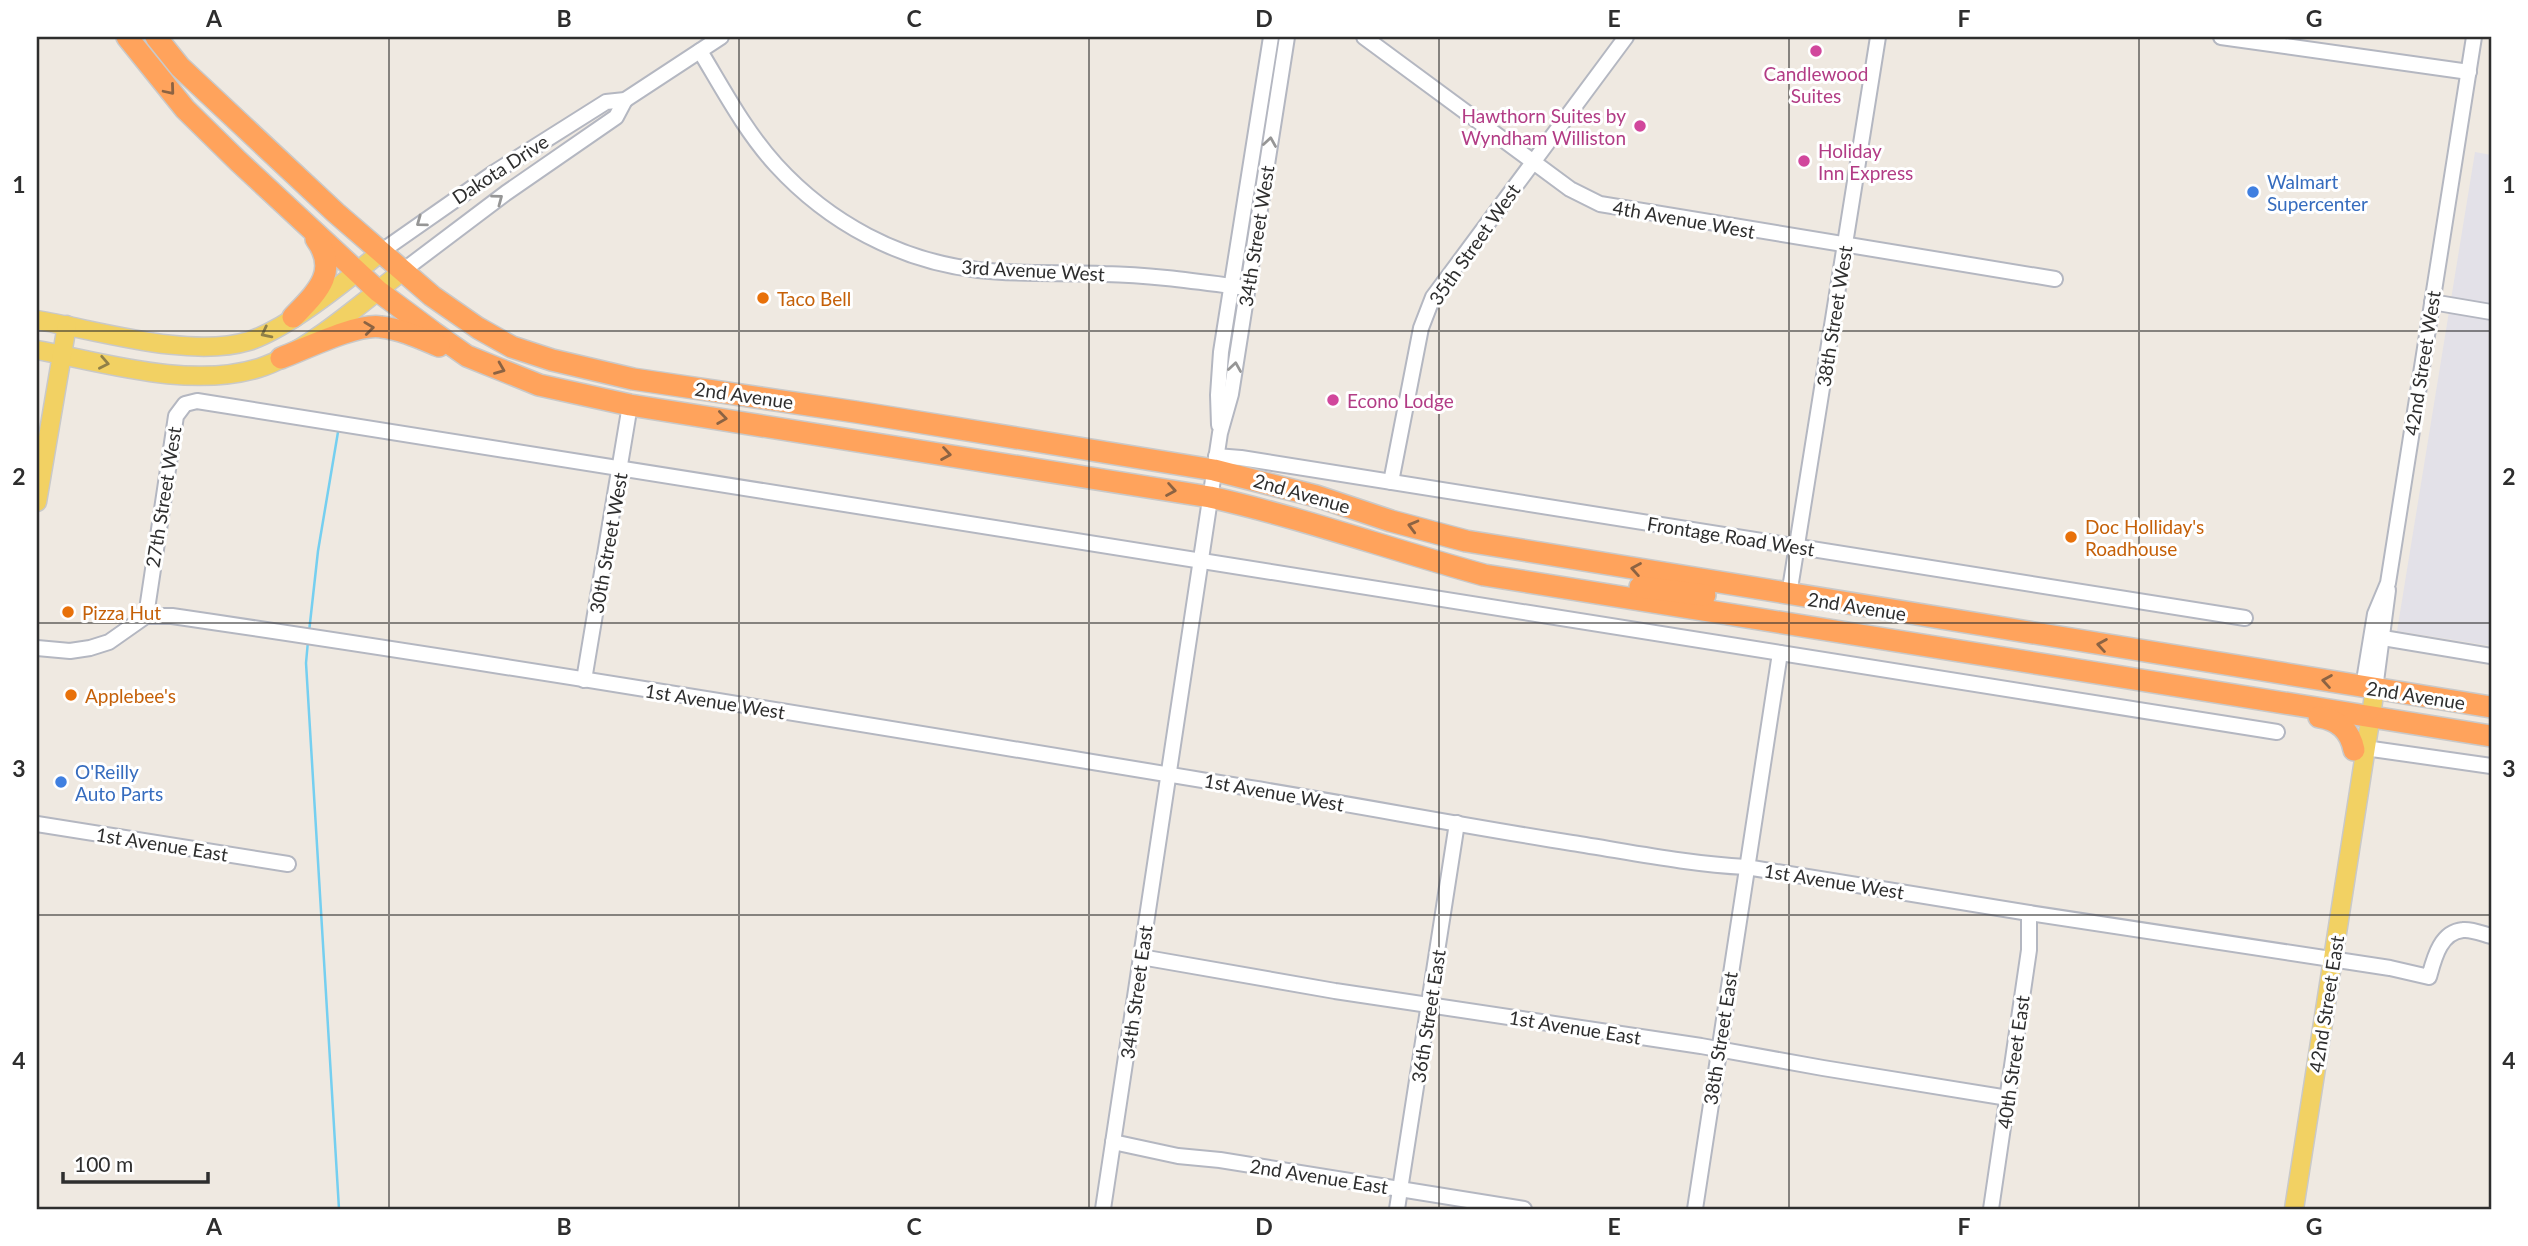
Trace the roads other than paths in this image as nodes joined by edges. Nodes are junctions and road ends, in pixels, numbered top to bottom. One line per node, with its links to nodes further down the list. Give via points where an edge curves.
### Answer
1 (127, 37): 15 (highway, 2nd Avenue, one-way to 15, via 185,109)
2 (720, 37): 11 (street, Dakota Drive)
3 (1271, 37): 21 (street, 34th Street West)
4 (1287, 37): 22 (street, 34th Street West, one-way to 4)
5 (1364, 37): 14 (street, 4th Avenue West)
6 (1626, 37): 14 (street, 35th Street West)
7 (1878, 37): 16 (street, 38th Street West)
8 (2221, 37): 12 (street)
9 (2474, 37): 12 (street, 42nd Street West)
10 (158, 38): 17 (highway, 2nd Avenue, via 202,88)
11 (700, 51): 13 (street, Dakota Drive); 21 (street, 3rd Avenue West, via 751,134 788,178 822,208 883,244 944,264 981,270 1129,275)
12 (2469, 72): 24 (street, 42nd Street West)
13 (625, 100): 17 (street, Dakota Drive, one-way to 17, via 606,102); 18 (street, Dakota Drive, one-way to 13, via 616,117)
14 (1533, 162): 16 (street, 4th Avenue West, via 1580,195 1610,207); 37 (street, 35th Street West, via 1428,308)
15 (296, 216): 19 (highway, 2nd Avenue); 26 (highway, via 318,242 327,269 313,296)
16 (1845, 246): 20 (street, 4th Avenue West); 40 (street, 38th Street West)
17 (382, 251): 18 (highway, 2nd Avenue); 19 (main road)
18 (404, 270): 23 (main road); 35 (highway, 2nd Avenue, via 478,328 512,347 552,360 633,379)
19 (357, 272): 23 (highway, 2nd Avenue); 26 (main road)
20 (2055, 279)
21 (1231, 286): 22 (street, 3rd Avenue West); 34 (street, 34th Street West, via 1219,376)
22 (1247, 288): 34 (street, 34th Street West, one-way to 22, via 1229,405)
23 (378, 290): 31 (highway, 2nd Avenue); 32 (main road)
24 (2432, 302): 25 (street); 43 (street, 42nd Street West)
25 (2491, 312)
26 (293, 317): 28 (main road, one-way to 28, via 250,340 222,345 139,340)
27 (40, 321): 28 (main road); 29 (main road)
28 (67, 325): 30 (main road)
29 (37, 349): 30 (main road)
30 (61, 355): 32 (main road, one-way to 32, via 132,369 199,375 261,368); 38 (main road)
31 (467, 356): 32 (highway, one-way to 31, via 374,326); 33 (highway, 2nd Avenue, one-way to 33, via 539,385)
32 (281, 358)
33 (630, 405): 36 (street, 30th Street West); 39 (highway, 2nd Avenue, one-way to 39)
34 (1220, 433): 35 (street, 34th Street West)
35 (1215, 463): 37 (street, Frontage Road West, via 1241,458); 39 (street, 34th Street West); 44 (highway, 2nd Avenue, one-way to 35, via 1466,541)
36 (620, 468): 41 (street, 27th Street West); 45 (street, 27th Street West, via 250,408 197,401 185,404 176,416); 51 (street, 30th Street West)
37 (1391, 482): 40 (street, Frontage Road West)
38 (38, 494)
39 (1210, 497): 41 (street, 34th Street West); 42 (highway, 2nd Avenue, via 1273,511)
40 (1797, 546): 44 (street, 38th Street West); 46 (street, Frontage Road West)
41 (1200, 560): 49 (street, 27th Street West); 60 (street, 34th Street West)
42 (1436, 562): 44 (highway, via 1774,606); 52 (highway, 2nd Avenue, via 1484,575)
43 (2388, 583): 47 (street); 53 (street, 42nd Street West, via 2375,614)
44 (1789, 595): 53 (highway, 2nd Avenue, one-way to 44)
45 (146, 616): 48 (street, via 109,642 90,648); 51 (street, 1st Avenue West, via 453,657)
46 (2245, 618)
47 (2382, 638): 50 (street); 53 (street)
48 (37, 648)
49 (1780, 653): 56 (street, 27th Street West); 64 (street)
50 (2491, 656)
51 (584, 680): 60 (street, 1st Avenue West)
52 (2153, 682): 55 (highway, 2nd Avenue); 58 (highway, via 2211,699 2329,719 2345,729)
53 (2369, 688): 54 (highway, 2nd Avenue); 55 (main road, 42nd Street East)
54 (2491, 707)
55 (2365, 716): 57 (highway, 2nd Avenue); 58 (main road, 42nd Street East)
56 (2277, 732)
57 (2491, 736)
58 (2360, 749): 59 (street); 68 (main road, 42nd Street East, via 2358,799)
59 (2491, 766)
60 (1166, 774): 61 (street, 1st Avenue West); 67 (street, 34th Street East)
61 (1457, 823): 64 (street, 1st Avenue West); 69 (street, 36th Street East)
62 (37, 824): 63 (street, 1st Avenue East)
63 (288, 864)
64 (1746, 867): 65 (street, 1st Avenue West); 70 (street, 38th Street East)
65 (2029, 914): 68 (street, 1st Avenue West); 71 (street, 40th Street East, via 2029,950)
66 (2491, 936): 68 (street, 1st Avenue West, via 2463,930 2445,939 2430,977)
67 (1141, 957): 69 (street, 1st Avenue East); 72 (street, 34th Street East)
68 (2332, 960): 79 (main road, 42nd Street East)
69 (1429, 1005): 70 (street, 1st Avenue East); 73 (street, 36th Street East)
70 (1718, 1049): 71 (street, 1st Avenue East); 77 (street, 38th Street East)
71 (2008, 1098): 78 (street, 40th Street East)
72 (1113, 1142): 73 (street, 2nd Avenue East); 74 (street, 34th Street East)
73 (1401, 1190): 75 (street, 36th Street East); 76 (street, 2nd Avenue East)
74 (1103, 1209)
75 (1397, 1209)
76 (1524, 1209)
77 (1695, 1209)
78 (1991, 1209)
79 (2294, 1209)

